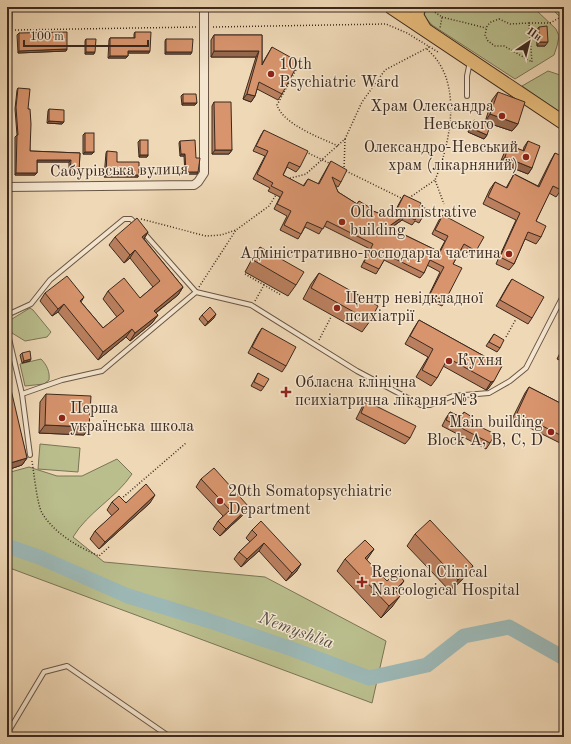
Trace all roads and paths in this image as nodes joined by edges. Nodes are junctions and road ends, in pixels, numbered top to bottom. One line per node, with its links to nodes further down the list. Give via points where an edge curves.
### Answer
1 (8, 7): 11 (street)
2 (204, 7): 23 (street, Сабурівська вулиця, via 204,173 198,182 194,185)
3 (391, 7): 9 (main road)
4 (424, 8): 5 (path); 9 (main road, via 417,16)
5 (442, 17): 8 (path); 10 (path)
6 (564, 18): 7 (path, via 550,23)
7 (529, 23): 8 (path, via 510,24 499,19 491,22); 8 (path, via 532,62 504,46 498,47 490,43 485,35)
8 (486, 28)
9 (425, 29): 12 (main road)
10 (439, 31)
11 (7, 53)
12 (470, 60): 14 (lane); 15 (main road)
13 (296, 70): 17 (path, via 277,105 279,112 287,120)
14 (467, 96)
15 (564, 123)
16 (345, 140): 17 (path); 20 (path); 22 (path, via 362,102 385,70 428,48 440,64 450,103 451,122 447,143)
17 (338, 146): 19 (path)
18 (303, 151): 19 (path)
19 (323, 160): 20 (path); 21 (path, via 306,174)
20 (344, 170): 22 (path, via 406,200)
21 (285, 180)
22 (435, 180): 25 (path)
23 (7, 187)
24 (279, 191): 29 (path, via 269,206)
25 (444, 204)
26 (425, 210): 27 (path)
27 (438, 216)
28 (131, 219): 29 (path, via 144,219 206,236); 32 (lane); 36 (lane, via 124,219 50,280 31,304)
29 (236, 230): 32 (path)
30 (245, 274): 31 (path)
31 (264, 285): 34 (path); 35 (path)
32 (196, 292): 35 (lane); 42 (lane, via 102,371 62,380)
33 (564, 294): 41 (lane, via 526,368 489,393 453,396 430,405 421,405 357,371)
34 (281, 296)
35 (252, 306): 41 (lane)
36 (7, 315)
37 (331, 317): 41 (path)
38 (516, 319): 40 (path)
39 (7, 330): 42 (lane)
40 (506, 337)
41 (316, 345)
42 (22, 394): 44 (lane)
43 (186, 443): 45 (path)
44 (30, 455): 46 (path, via 42,512 58,531 80,548 99,556)
45 (118, 502)
46 (110, 546)
47 (7, 735): 48 (lane); 49 (lane, via 44,672 67,666)
48 (10, 737)
49 (170, 737)

